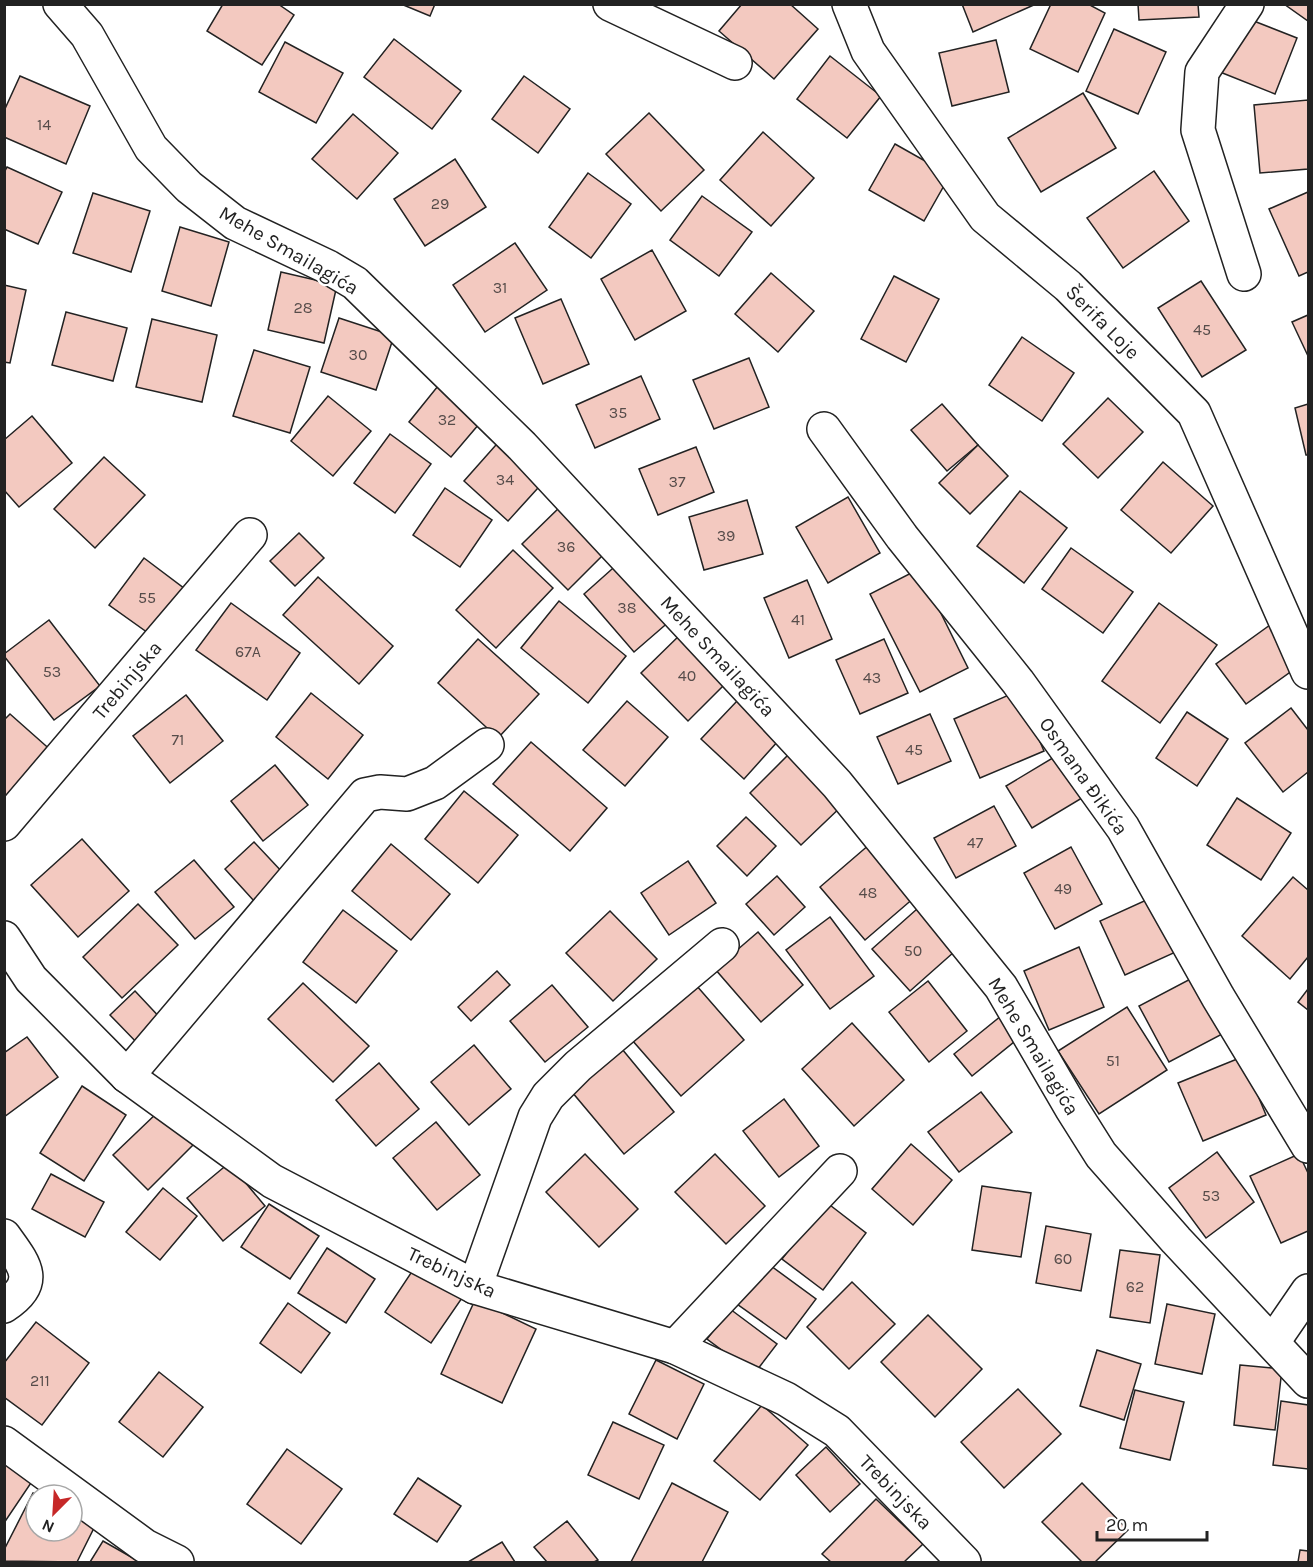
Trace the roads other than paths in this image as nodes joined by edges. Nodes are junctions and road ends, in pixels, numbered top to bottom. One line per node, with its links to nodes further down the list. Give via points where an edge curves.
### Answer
1 (60, 4): 21 (street, Mehe Smailagića, via 87,35 150,148 189,187 235,223 355,283 522,446 837,784 1001,987 1101,1155)
2 (610, 4): 5 (street)
3 (849, 4): 9 (street, Šerifa Loje, via 868,51 985,217 1068,286 1194,413)
4 (1247, 4): 6 (street, via 1202,72 1198,130)
5 (735, 63)
6 (1244, 274)
7 (824, 429): 15 (street, Osmana Đikića, via 902,537 1018,682 1123,828)
8 (250, 535): 11 (street, Trebinjska)
9 (1308, 672)
10 (487, 745): 14 (street, via 435,783 407,794 364,795)
11 (4, 825)
12 (4, 938): 14 (street, Trebinjska, via 31,979)
13 (722, 945): 18 (street, via 548,1096 535,1118)
14 (127, 1076): 18 (street, Trebinjska, via 272,1181)
15 (1308, 1146)
16 (840, 1171): 22 (street)
17 (4, 1236): 20 (street, via 26,1267 25,1284 16,1298)
18 (475, 1287): 22 (street, Trebinjska)
19 (1308, 1291): 21 (street)
20 (4, 1306)
21 (1273, 1342): 23 (street, Mehe Smailagića)
22 (675, 1347): 26 (street, Trebinjska, via 786,1398 837,1431)
23 (1308, 1381)
24 (4, 1443): 25 (street, via 145,1546)
25 (177, 1563)
26 (964, 1563)

